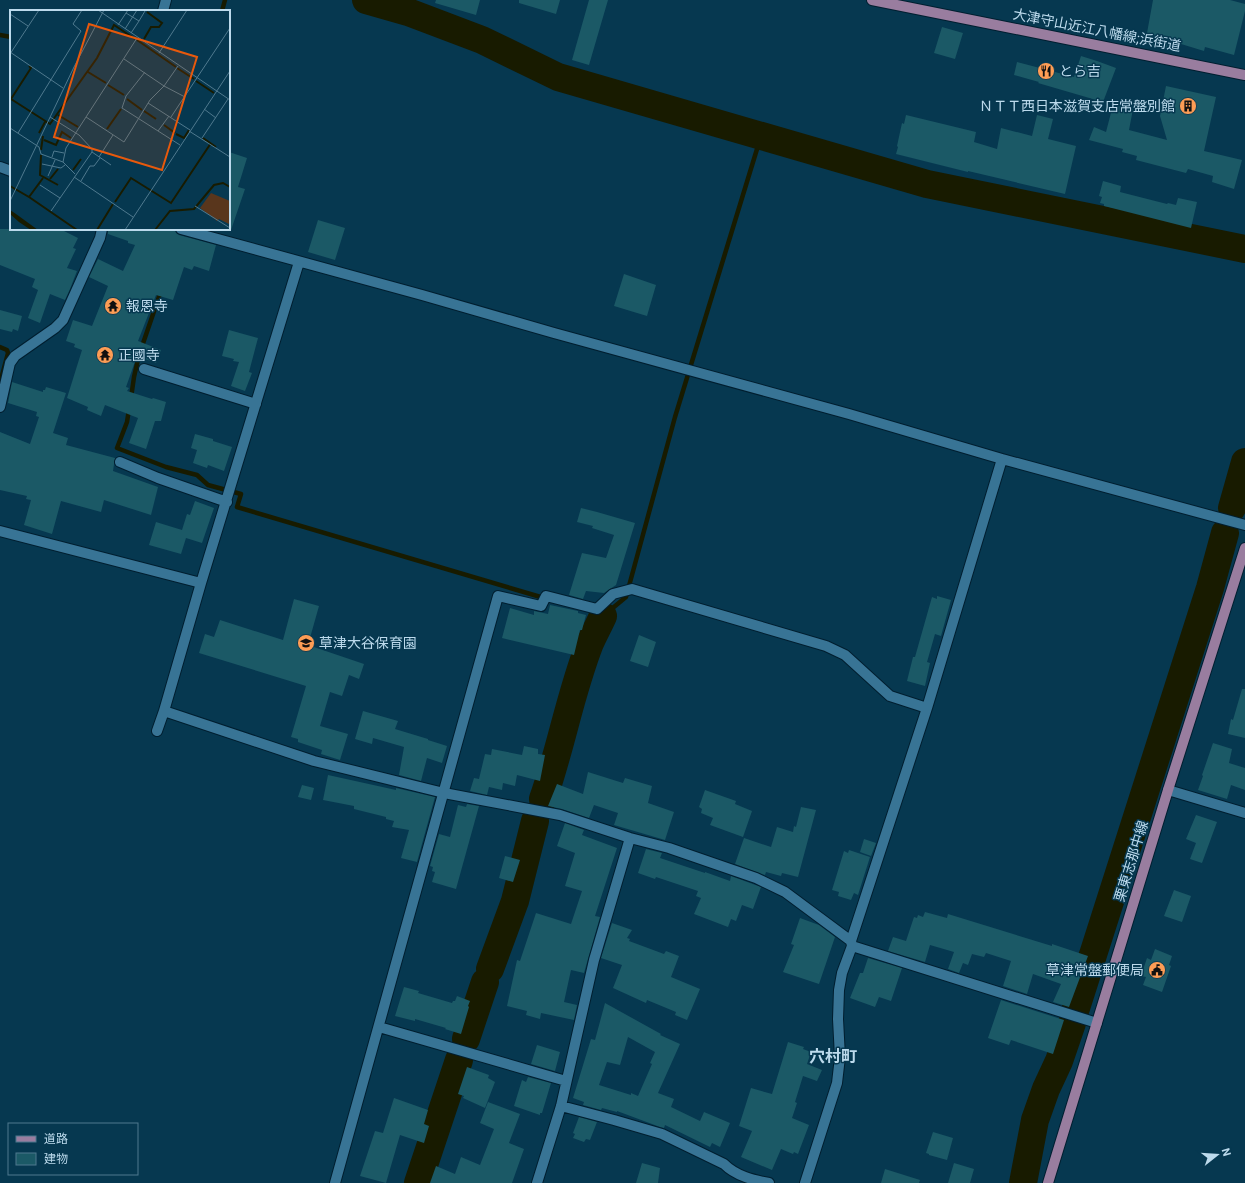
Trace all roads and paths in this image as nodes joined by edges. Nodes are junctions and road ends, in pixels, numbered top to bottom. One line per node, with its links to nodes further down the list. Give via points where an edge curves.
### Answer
1 (166, 0): 3 (street)
2 (872, 0): 4 (main road, 大津守山近江八幡線;浜街道)
3 (162, 10)
4 (1245, 75)
5 (0, 167): 6 (street)
6 (10, 171)
7 (102, 230): 12 (street, via 63,320 15,356 10,363)
8 (185, 230): 9 (street)
9 (299, 262): 11 (street); 13 (street, via 849,414)
10 (144, 369): 11 (street)
11 (256, 404): 15 (street)
12 (0, 407)
13 (1002, 459): 16 (street); 20 (street)
14 (120, 462): 15 (street)
15 (227, 502): 19 (street)
16 (1245, 525)
17 (0, 531): 19 (street)
18 (1245, 548): 23 (main road, 栗東志那中線)
19 (201, 583): 21 (street)
20 (927, 708): 24 (street, via 890,696 845,655 826,646 632,589 613,594 597,609 546,596 541,606 498,596); 27 (street)
21 (164, 711): 22 (street); 24 (street, via 314,761)
22 (157, 731)
23 (1168, 790): 25 (street); 28 (main road, 栗東志那中線)
24 (444, 793): 26 (street, via 560,815); 29 (street)
25 (1245, 812)
26 (630, 838): 27 (street, via 669,848 756,878 785,892); 30 (street, via 594,960)
27 (851, 943): 28 (street, via 918,968); 35 (street, via 839,990 840,1057 837,1083)
28 (1097, 1023): 36 (main road, 栗東志那中線)
29 (379, 1027): 30 (street); 32 (street)
30 (566, 1081): 31 (street)
31 (562, 1106): 33 (street); 34 (street, via 662,1134 724,1164 732,1172)
32 (335, 1183)
33 (537, 1183)
34 (769, 1183)
35 (805, 1183)
36 (1048, 1183)

